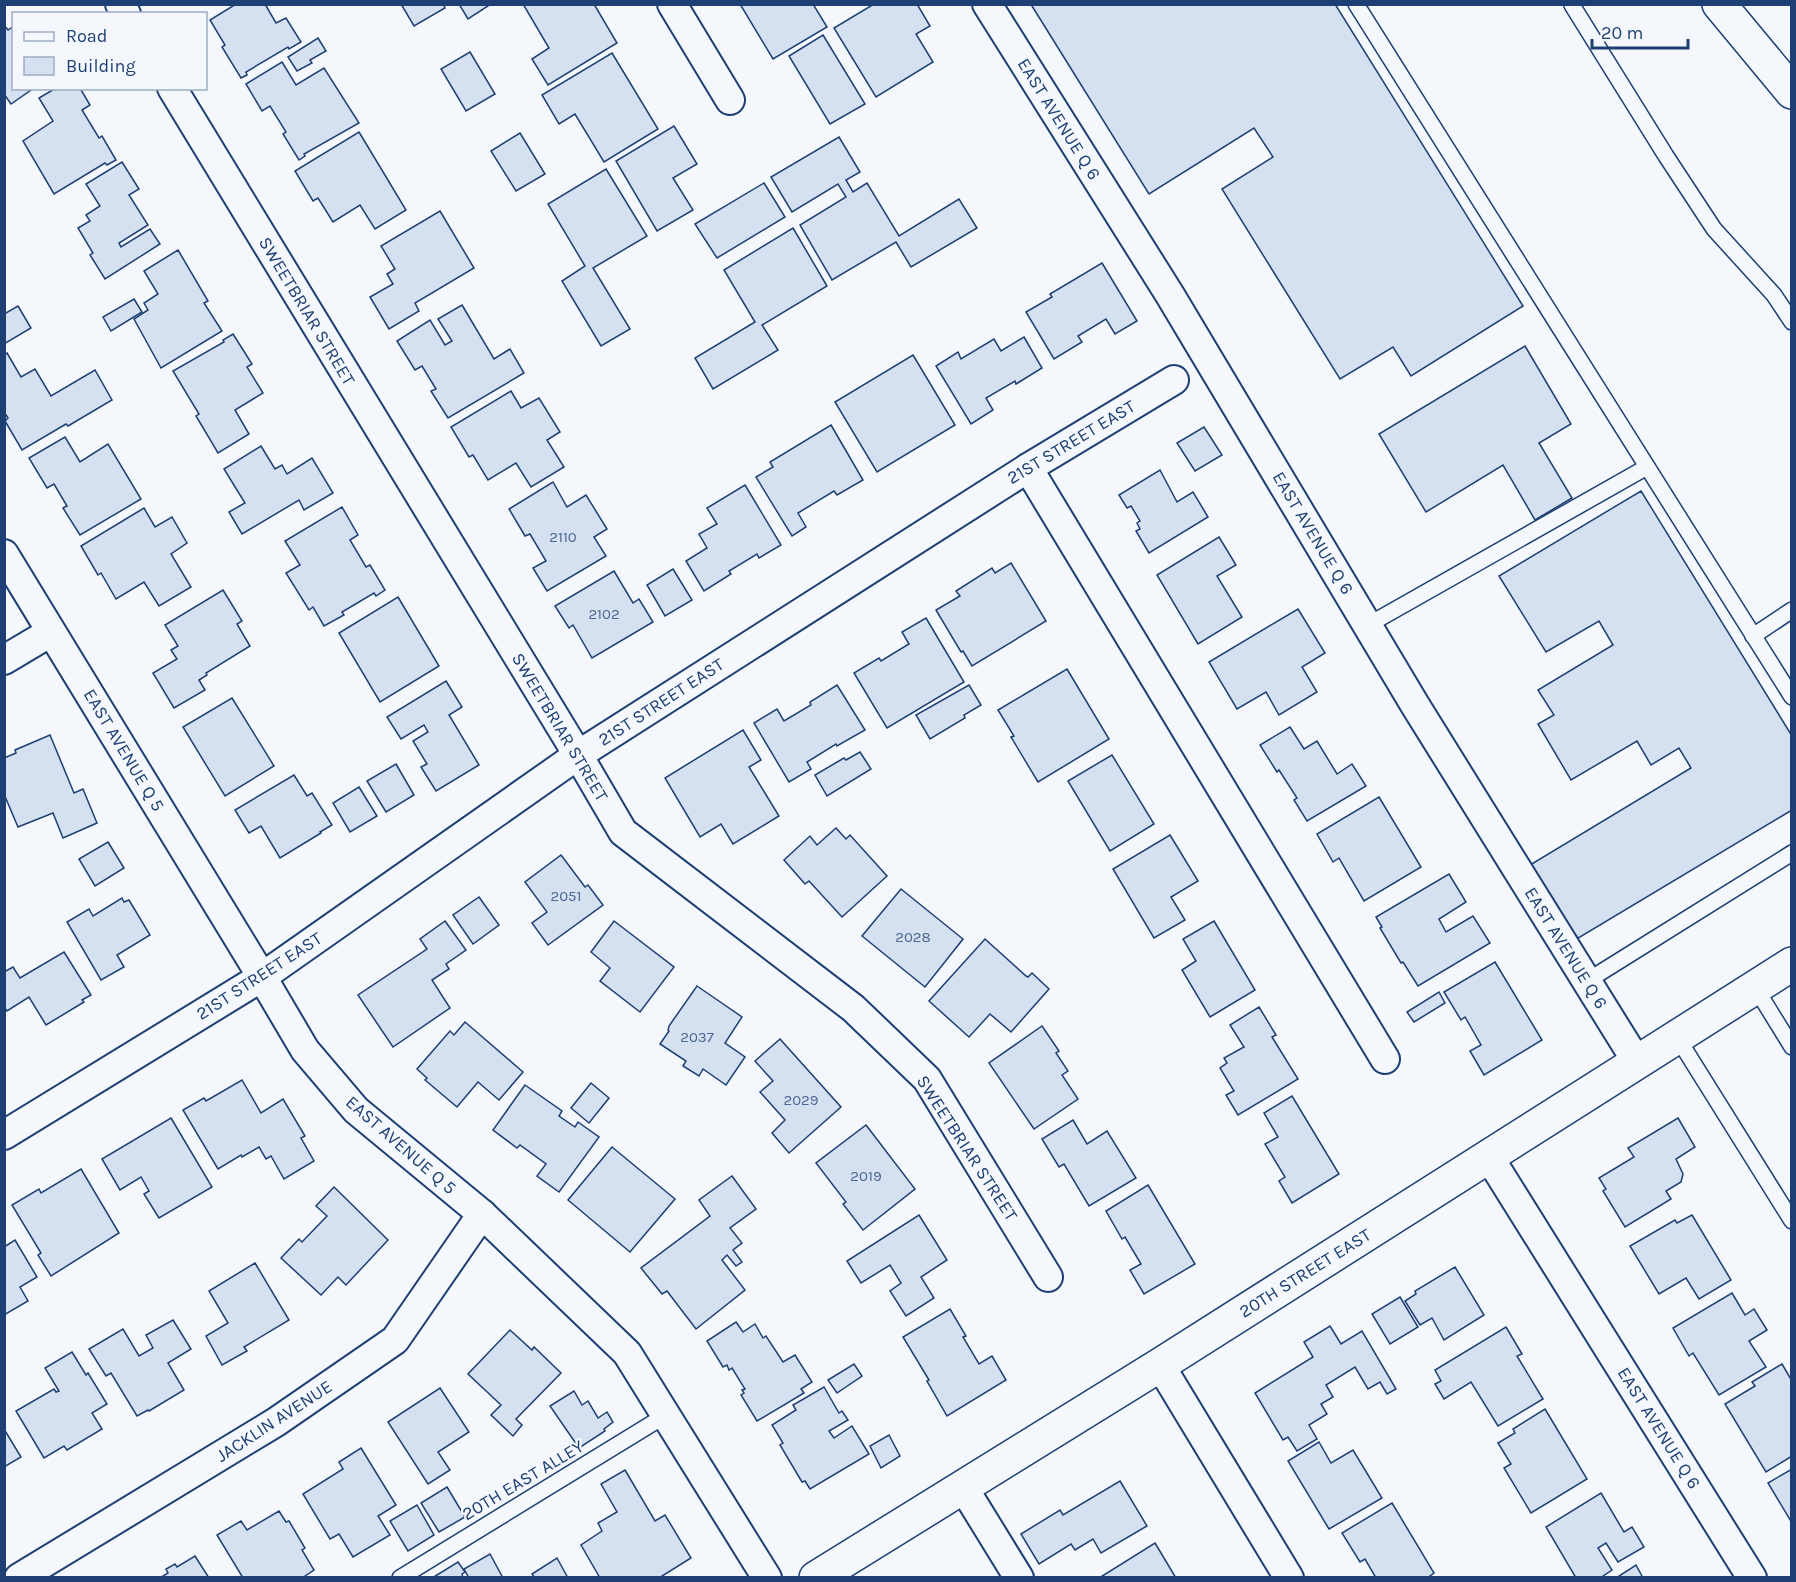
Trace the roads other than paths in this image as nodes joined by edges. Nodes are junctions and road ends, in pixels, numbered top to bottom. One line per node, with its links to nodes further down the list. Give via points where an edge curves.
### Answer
1 (672, 4): 8 (street)
2 (987, 4): 15 (street, EAST AVENUE Q 6, via 1170,295)
3 (1356, 4): 11 (lane)
4 (1572, 4): 9 (lane, via 1714,229 1774,295)
5 (1719, 4): 6 (main road)
6 (1786, 77)
7 (173, 90): 20 (street, SWEETBRIAR STREET)
8 (730, 100)
9 (1791, 322)
10 (1174, 380): 12 (street, 21ST STREET EAST)
11 (1647, 467): 15 (lane); 17 (lane)
12 (1028, 468): 20 (street, 21ST STREET EAST); 28 (street)
13 (4, 554): 16 (street, EAST AVENUE Q 5)
14 (1791, 610): 17 (lane)
15 (1368, 625): 24 (street, EAST AVENUE Q 6)
16 (51, 632): 18 (street); 23 (street, EAST AVENUE Q 5)
17 (1753, 636): 19 (lane)
18 (4, 660)
19 (1791, 697)
20 (578, 755): 23 (street, 21ST STREET EAST); 34 (street, SWEETBRIAR STREET, via 623,832 853,1008 927,1080)
21 (1791, 854): 24 (lane)
22 (1791, 964): 25 (main road, 20TH STREET EAST)
23 (262, 977): 30 (street, 21ST STREET EAST); 32 (street, EAST AVENUE Q 5, via 304,1050 356,1110)
24 (1587, 981): 29 (street, EAST AVENUE Q 6)
25 (1755, 987): 26 (main road, 20TH STREET EAST); 27 (lane)
26 (1677, 1037): 29 (main road, 20TH STREET EAST); 33 (lane)
27 (1791, 1047)
28 (1385, 1059)
29 (1637, 1062): 31 (main road, 20TH STREET EAST)
30 (4, 1135)
31 (1490, 1157): 35 (main road, 20TH STREET EAST); 44 (street, EAST AVENUE Q 6)
32 (482, 1214): 36 (street, EAST AVENUE Q 5, via 627,1353); 38 (street, JACKLIN AVENUE, via 395,1341 276,1422)
33 (1791, 1221)
34 (1048, 1277)
35 (1160, 1365): 37 (main road, 20TH STREET EAST); 43 (street)
36 (666, 1415): 39 (lane, 20TH EAST ALLEY); 40 (street, EAST AVENUE Q 5)
37 (963, 1487): 41 (main road, 20TH STREET EAST); 42 (street)
38 (19, 1578)
39 (400, 1578)
40 (767, 1578)
41 (816, 1578)
42 (1019, 1578)
43 (1289, 1578)
44 (1752, 1578)

